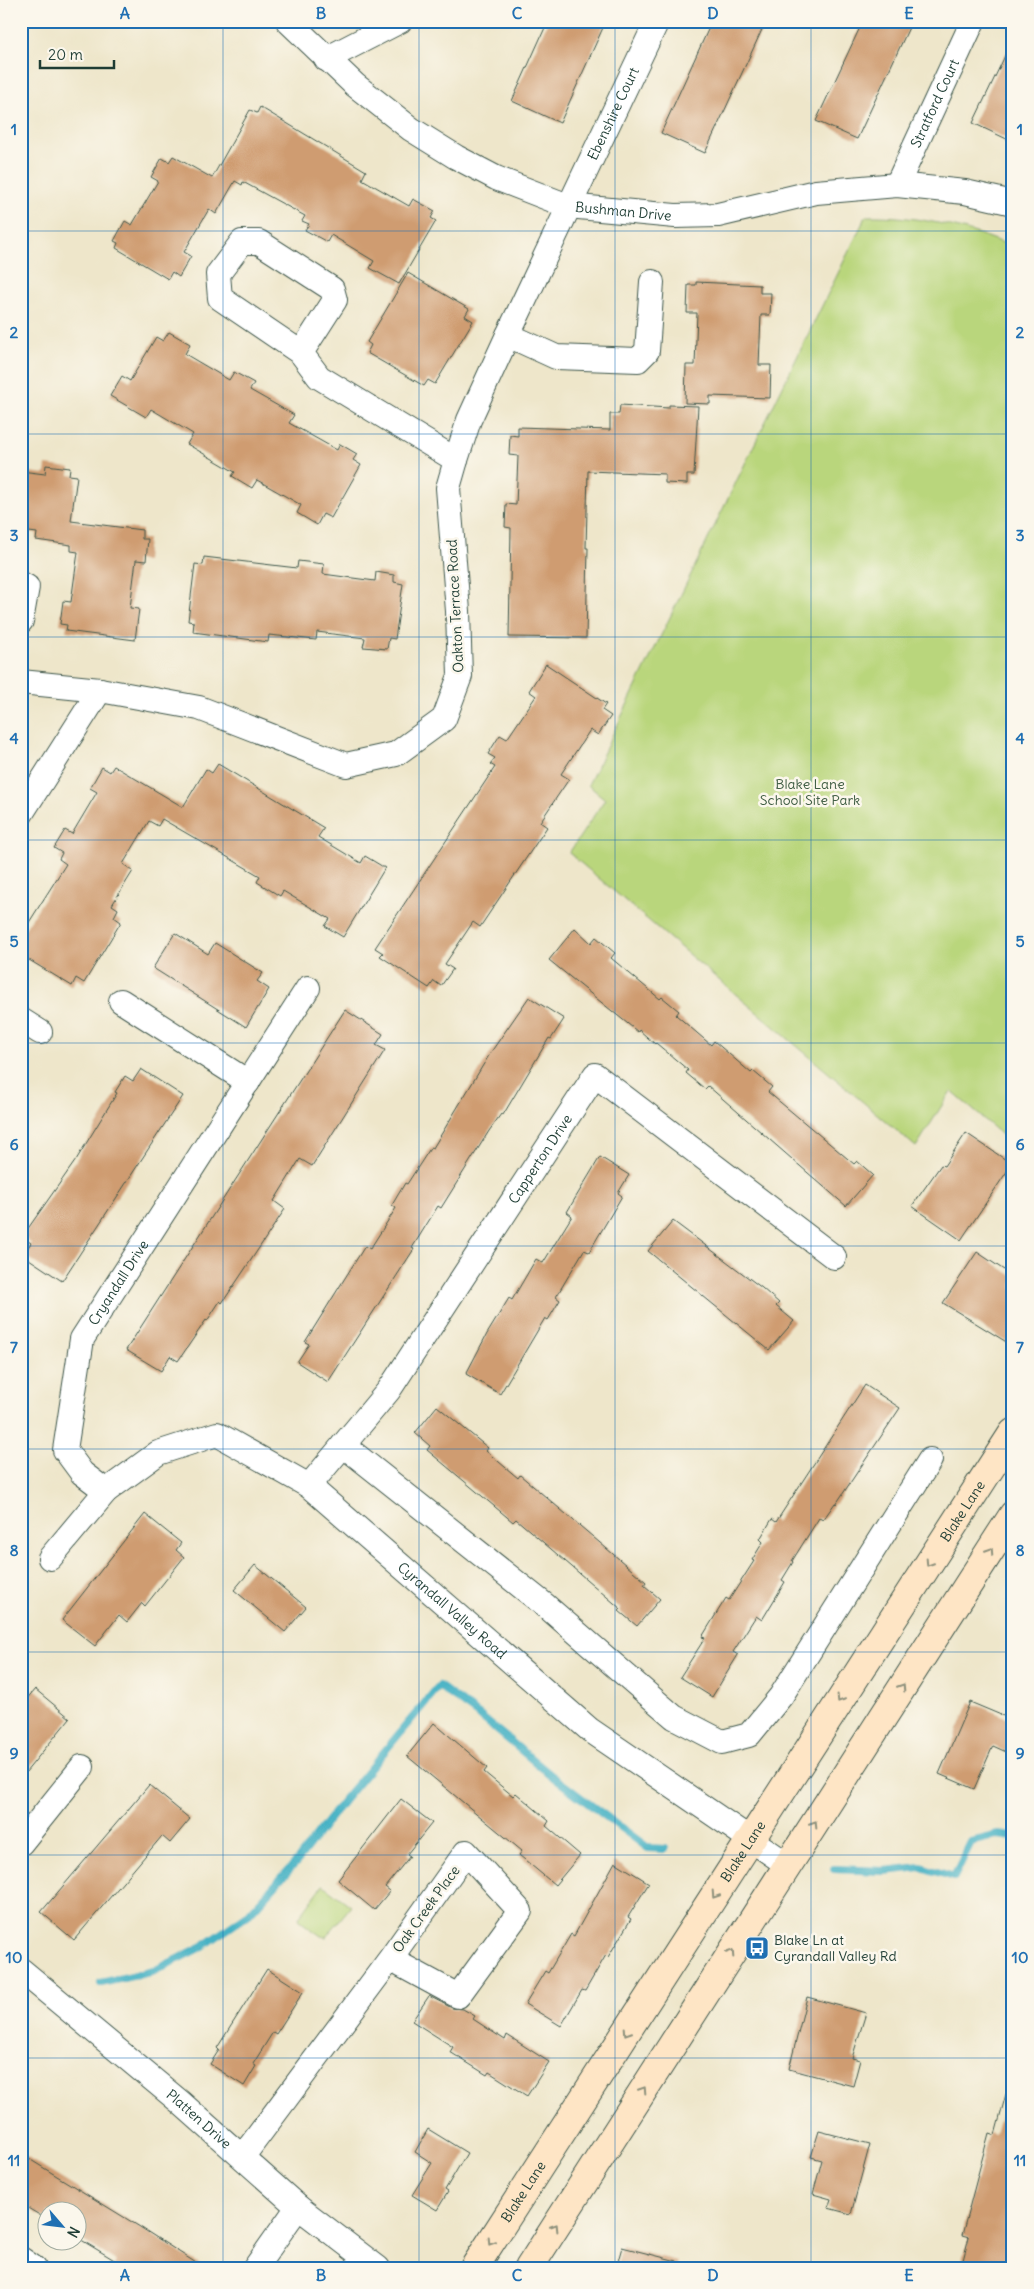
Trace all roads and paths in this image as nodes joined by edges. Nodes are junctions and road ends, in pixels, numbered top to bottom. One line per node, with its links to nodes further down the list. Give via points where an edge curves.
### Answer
1 (288, 21): 5 (street, Bushman Drive)
2 (400, 21): 5 (street)
3 (657, 21): 8 (street, Ebenshire Court)
4 (973, 21): 6 (street, Stratford Court)
5 (326, 59): 8 (street, Bushman Drive, via 404,123 456,158 496,178)
6 (897, 186): 7 (street, Bushman Drive, via 965,192); 8 (street, Bushman Drive, via 816,192 718,215 674,216)
7 (1013, 204)
8 (568, 206): 10 (street, Oakton Terrace Road)
9 (652, 282): 10 (street, via 647,351 638,360 556,357)
10 (508, 335): 12 (street, Oakton Terrace Road, via 469,420)
11 (301, 353): 11 (street, via 220,298 218,274 242,242 259,242 332,289 335,300); 12 (street, via 319,377)
12 (456, 460): 16 (street, Oakton Terrace Road, via 448,488 460,676 444,719 396,754 346,765 199,708)
13 (21, 584): 14 (street, via 26,587 26,592)
14 (21, 621)
15 (21, 682): 16 (street, Oakton Terrace Road)
16 (100, 690): 17 (street)
17 (21, 814)
18 (308, 988): 20 (street, Cryandall Drive)
19 (121, 1002): 20 (street)
20 (248, 1082): 26 (street, Cryandall Drive, via 82,1339 65,1450 82,1473)
21 (834, 1257): 23 (street, Capperton Drive, via 595,1075 389,1390)
22 (1013, 1434): 30 (main road, Blake Lane, one-way to 30)
23 (343, 1445): 24 (street, via 546,1606 674,1717 722,1742 749,1735 781,1696); 25 (street, Capperton Drive)
24 (930, 1460)
25 (309, 1486): 26 (street, Cyrandall Valley Road, via 216,1434 158,1453); 30 (street, Cyrandall Valley Road, via 590,1730)
26 (106, 1491): 28 (street, Cyrandall Valley Road)
27 (1013, 1515): 32 (main road, one-way to 27)
28 (50, 1558)
29 (82, 1767): 31 (street)
30 (751, 1840): 32 (street, Cyrandall Valley Road); 41 (main road, Blake Lane, one-way to 41)
31 (21, 1843)
32 (788, 1865): 42 (main road, one-way to 32)
33 (390, 1959): 33 (street, Oak Creek Place, via 466,1852 520,1911 458,1996); 35 (street, Oak Creek Place)
34 (21, 1970): 35 (street, Platten Drive)
35 (243, 2156): 36 (street, Platten Drive)
36 (298, 2207): 39 (street); 40 (street, Platten Drive)
37 (21, 2259): 38 (street)
38 (34, 2268)
39 (255, 2268)
40 (378, 2268)
41 (474, 2268)
42 (529, 2268)

